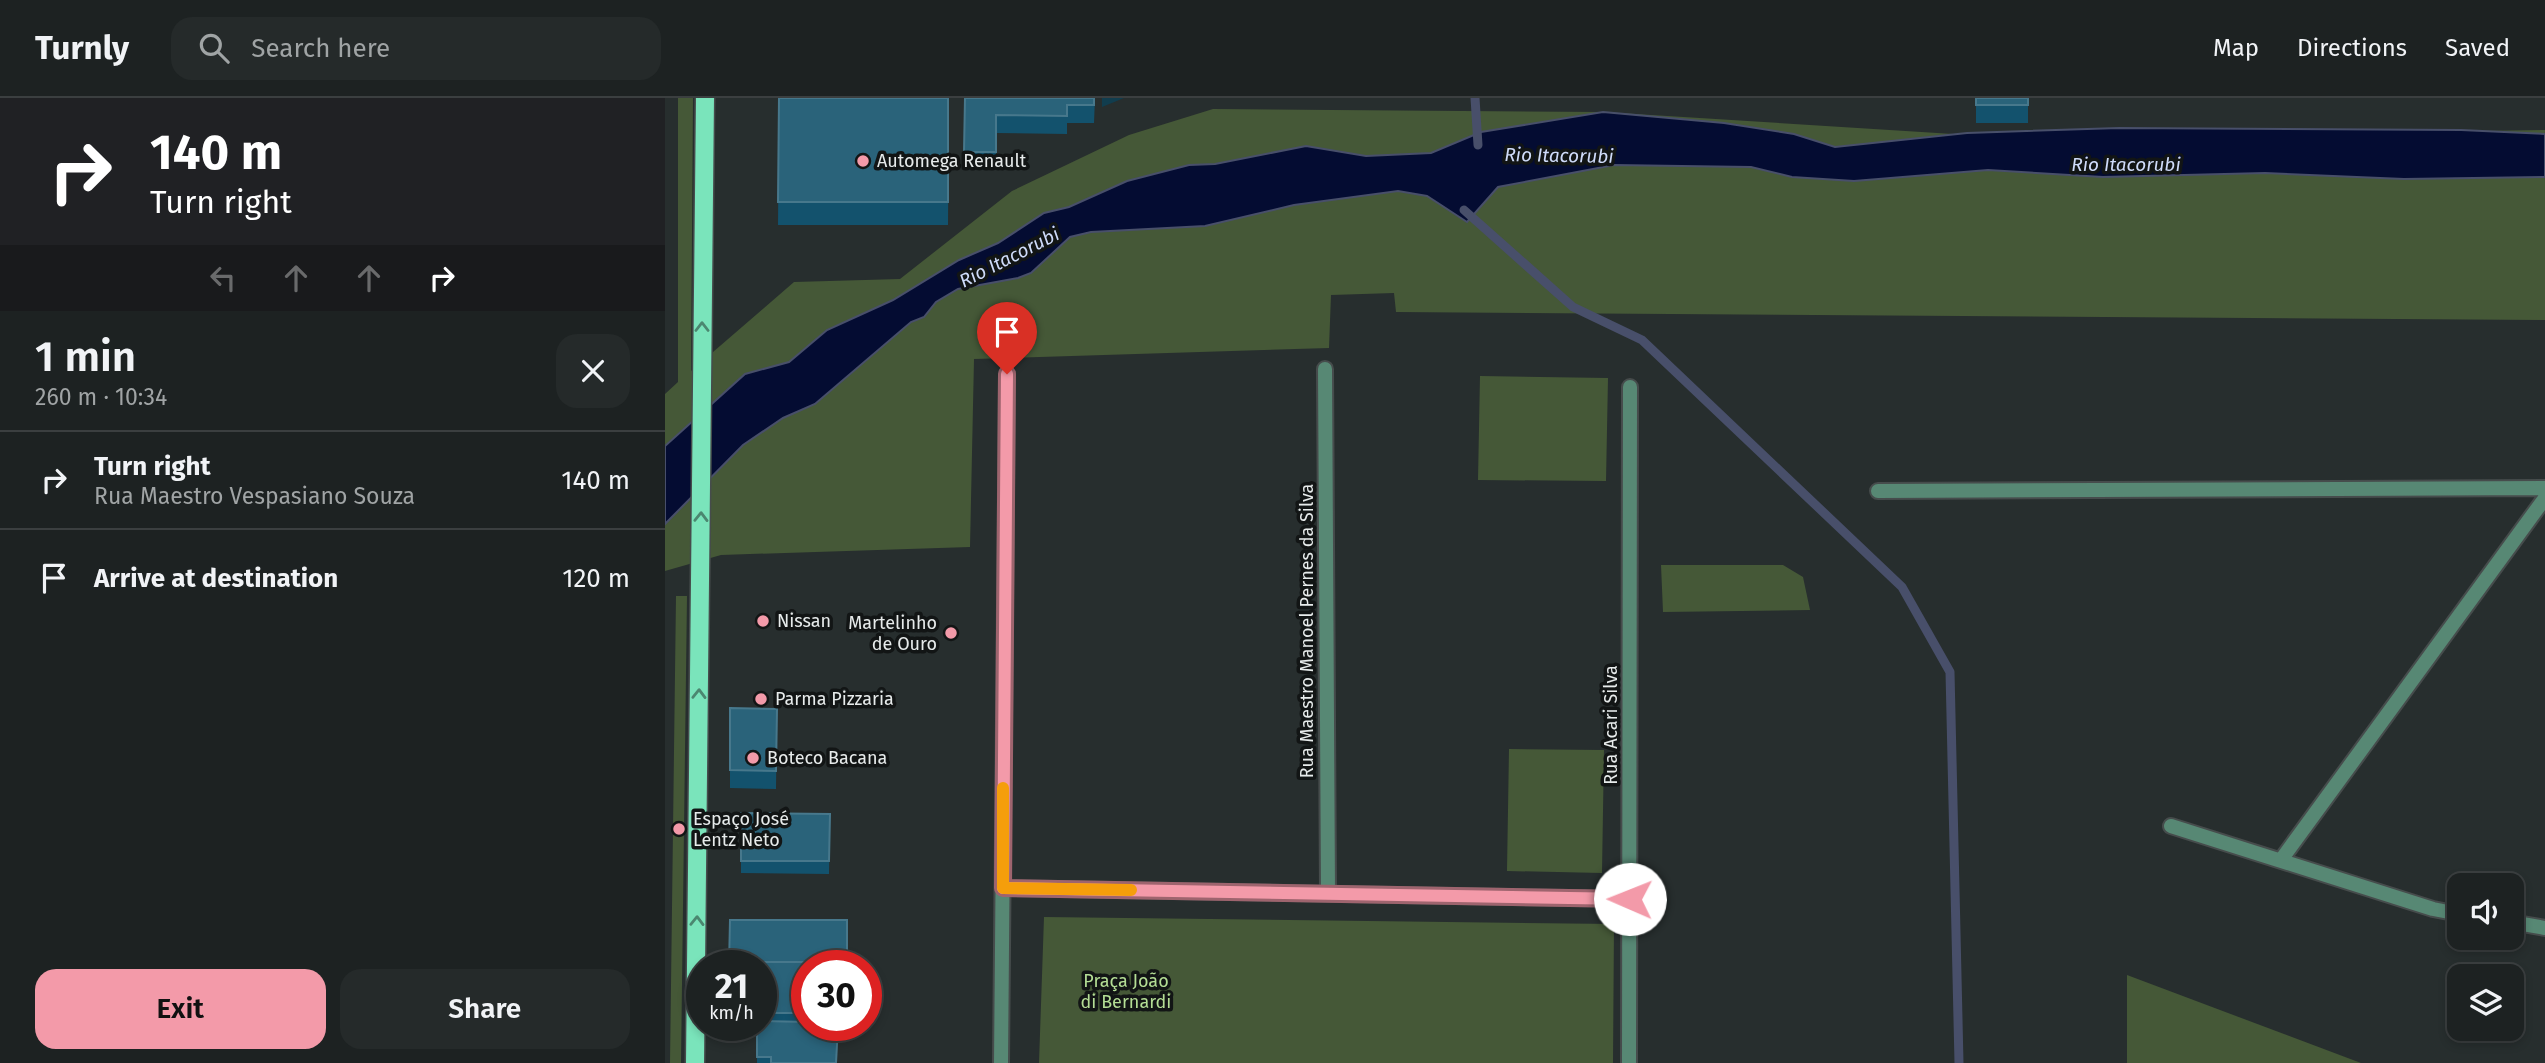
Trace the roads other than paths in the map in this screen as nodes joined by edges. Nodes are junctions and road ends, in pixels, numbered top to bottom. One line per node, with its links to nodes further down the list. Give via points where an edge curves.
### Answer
1 (705, 98): 16 (main road, one-way to 1)
2 (1325, 369): 11 (street, Rua Maestro Manoel Pernes da Silva)
3 (1007, 374): 10 (street)
4 (1630, 387): 12 (street, Rua Acari Silva)
5 (2545, 488): 6 (street)
6 (1878, 491)
7 (2545, 498): 9 (street)
8 (2171, 826): 9 (street)
9 (2281, 860): 13 (street)
10 (1003, 888): 11 (street); 17 (street)
11 (1328, 893): 12 (street)
12 (1630, 899): 18 (street, Rua Acari Silva)
13 (2447, 912)
14 (2524, 924): 15 (street)
15 (2545, 928)
16 (695, 1063)
17 (1001, 1063)
18 (1629, 1063)

